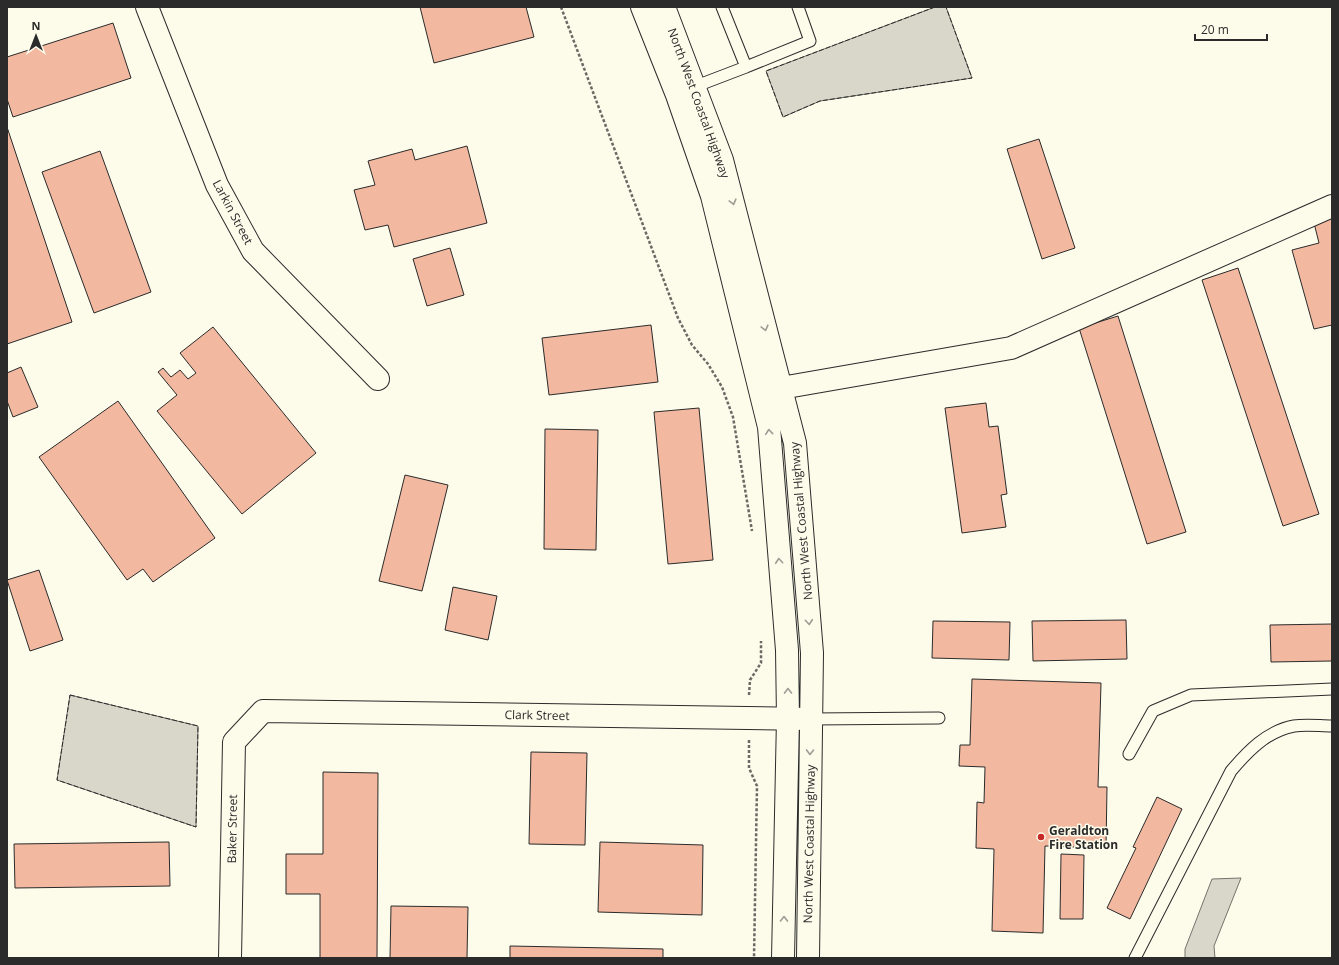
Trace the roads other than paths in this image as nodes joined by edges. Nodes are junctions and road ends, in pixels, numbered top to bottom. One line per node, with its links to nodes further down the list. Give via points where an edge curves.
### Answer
1 (147, 7): 9 (main road, Larkin Street, via 217,185 253,251)
2 (642, 7): 7 (main road, North West Coastal Highway)
3 (664, 7): 7 (main road, North West Coastal Highway)
4 (722, 7): 6 (lane)
5 (798, 7): 6 (lane, via 810,41)
6 (746, 66): 7 (lane)
7 (686, 90): 10 (main road, North West Coastal Highway, one-way to 10, via 722,160); 13 (main road, North West Coastal Highway, one-way to 7, via 786,650 768,427)
8 (1332, 206): 10 (main road, via 1011,348)
9 (378, 380)
10 (781, 388): 15 (main road, North West Coastal Highway, one-way to 15, via 795,444 812,653)
11 (1332, 689): 17 (lane, via 1191,695 1153,711)
12 (263, 711): 13 (main road, Clark Street); 18 (main road, Baker Street, via 234,742)
13 (788, 718): 15 (main road, Clark Street); 19 (main road, North West Coastal Highway, one-way to 13)
14 (939, 718): 15 (lane)
15 (811, 719): 20 (main road, North West Coastal Highway, one-way to 20)
16 (1332, 726): 21 (lane, via 1294,726 1267,737 1248,751 1232,771)
17 (1129, 754)
18 (230, 958)
19 (783, 958)
20 (808, 958)
21 (1135, 958)

